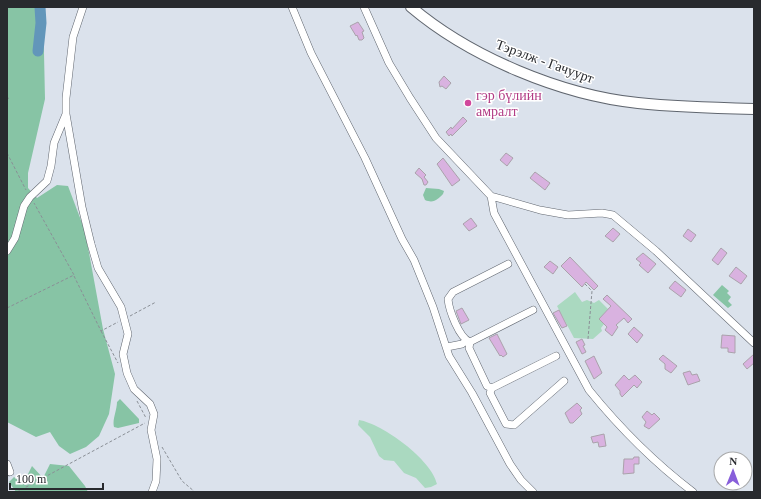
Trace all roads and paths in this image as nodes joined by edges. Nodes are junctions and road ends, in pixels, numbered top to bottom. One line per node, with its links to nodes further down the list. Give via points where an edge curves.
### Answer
1 (83, 7): 6 (street, via 73,37)
2 (292, 7): 24 (street, via 311,53 341,108 414,260)
3 (364, 7): 9 (street, via 389,63 436,138)
4 (411, 7): 5 (main road, Тэрэлж - Гачуурт, via 455,39 490,57 582,92 638,103)
5 (754, 109)
6 (66, 114): 11 (street, via 54,142 47,181 24,206 15,238); 34 (street, via 82,208 91,244 98,268 121,307 128,334 123,354 127,373 134,389 150,404 154,414 151,430 157,459 156,481)
7 (7, 153): 8 (path)
8 (28, 193)
9 (491, 196): 23 (street, via 540,210 568,214 602,213 613,216 656,251); 37 (street, via 494,213 589,390 645,450)
10 (32, 200): 13 (path)
11 (7, 251)
12 (508, 264): 22 (street, via 453,292 448,299 448,307 454,321)
13 (74, 275): 16 (path); 20 (path)
14 (585, 284): 21 (path, via 592,291)
15 (156, 302): 18 (path)
16 (7, 308)
17 (534, 310): 22 (street)
18 (129, 317)
19 (122, 320): 20 (path)
20 (101, 331): 26 (path)
21 (588, 339)
22 (468, 341): 24 (street); 28 (street, via 487,386)
23 (754, 343)
24 (447, 348): 36 (street, via 449,356 510,464)
25 (556, 356): 28 (street)
26 (119, 366)
27 (564, 381): 28 (street, via 514,425 506,424 490,393)
28 (492, 388)
29 (137, 401): 33 (path, via 148,422)
30 (159, 443): 35 (path, via 182,481)
31 (7, 464): 32 (street)
32 (10, 472)
33 (17, 492)
34 (152, 492)
35 (195, 492)
36 (534, 492)
37 (693, 492)

